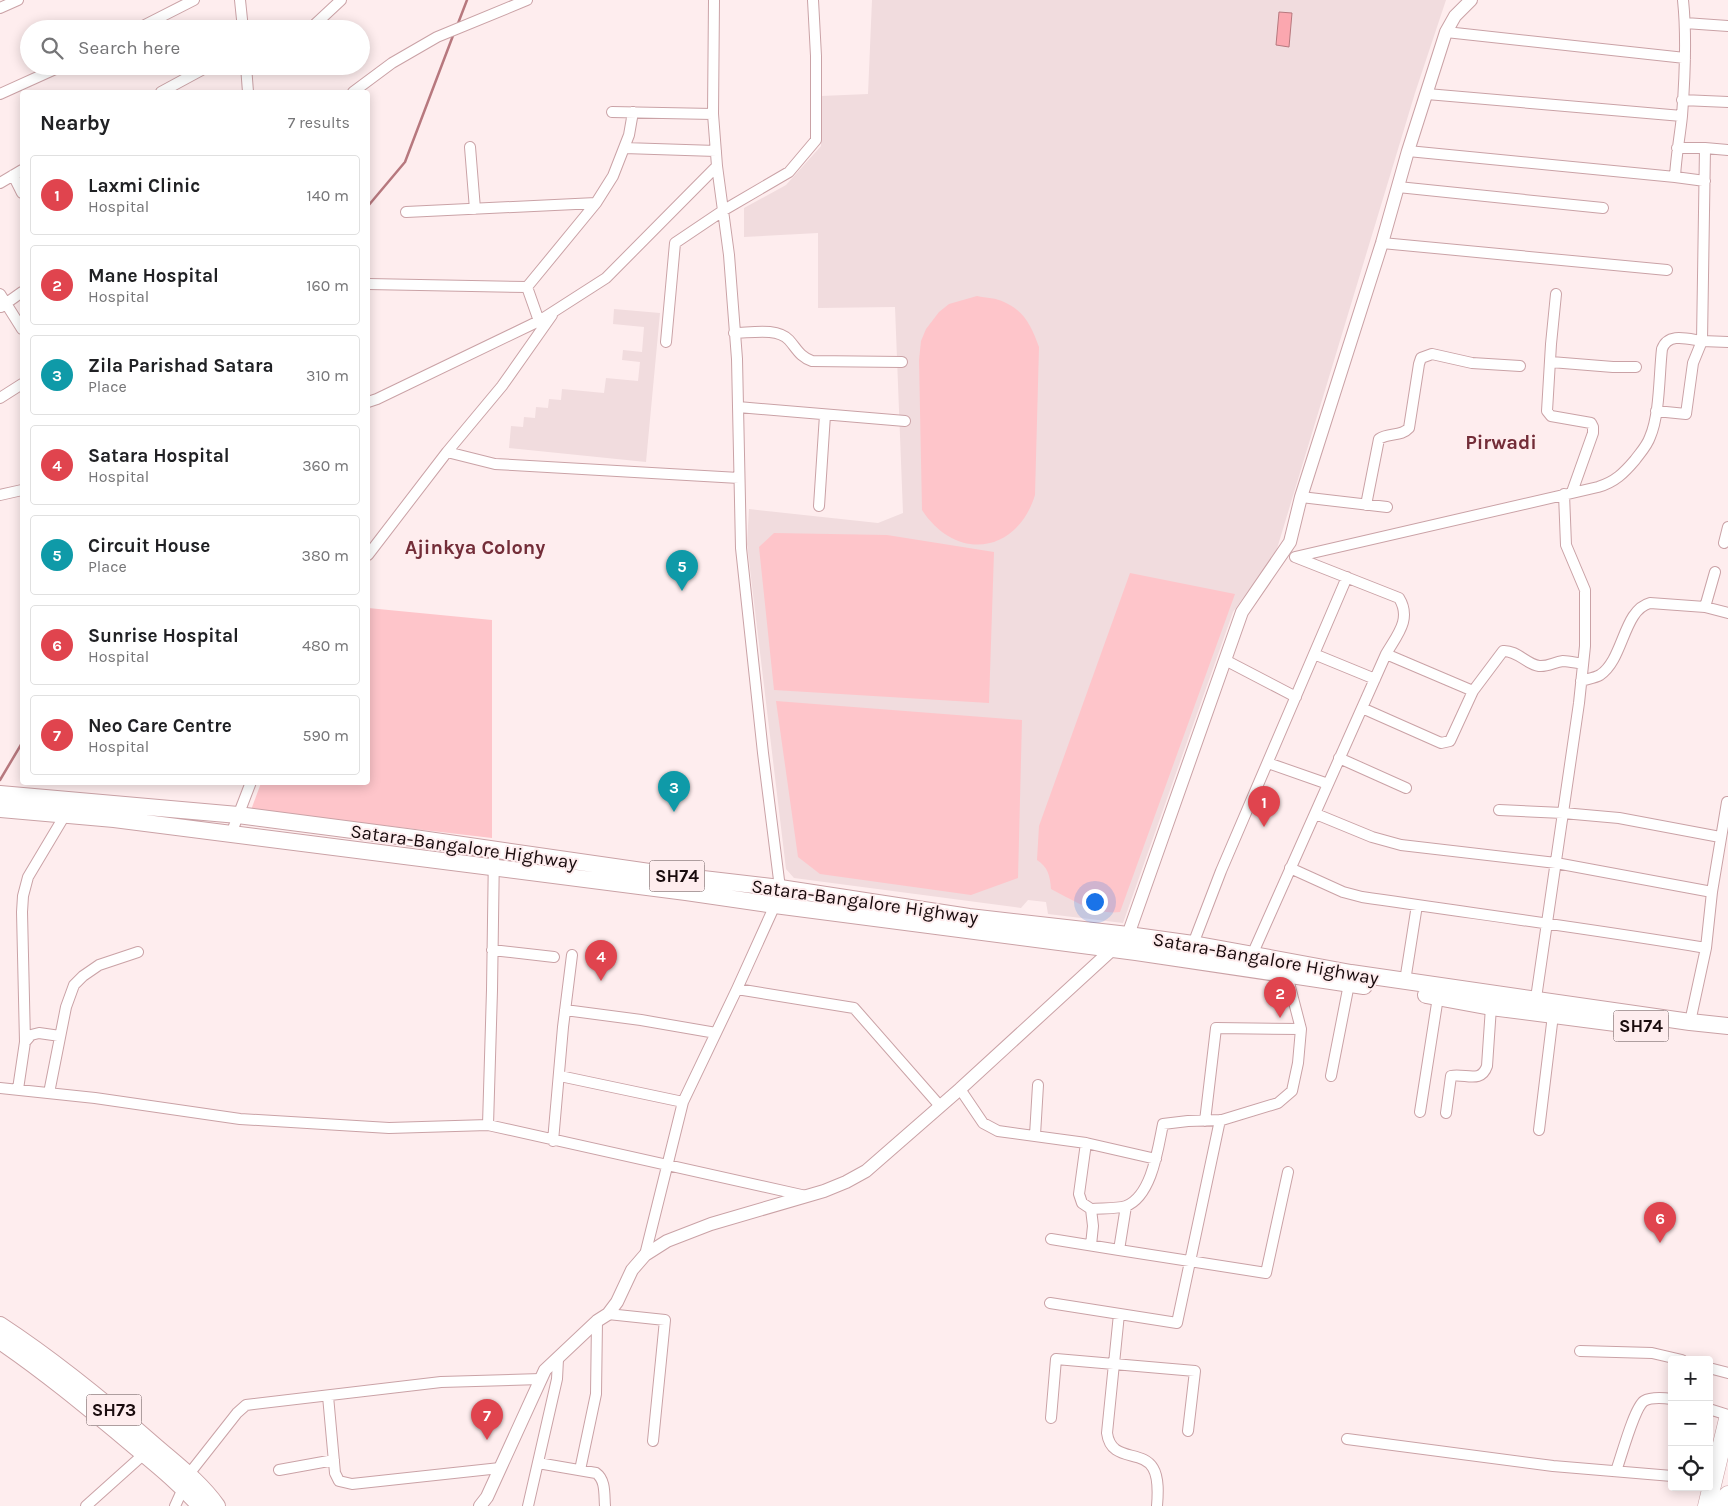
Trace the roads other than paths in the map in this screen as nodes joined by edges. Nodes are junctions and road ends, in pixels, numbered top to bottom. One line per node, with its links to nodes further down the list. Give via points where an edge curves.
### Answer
1 (18, 0): 10 (street)
2 (194, 0): 11 (street)
3 (240, 0): 12 (street)
4 (341, 0): 13 (street)
5 (527, 0): 23 (street, via 437,37 392,63)
6 (714, 0): 30 (street)
7 (813, 0): 48 (street, via 816,140 789,172)
8 (1471, 0): 16 (street, via 1454,16)
9 (1683, 0): 14 (street)
10 (0, 8)
11 (155, 20)
12 (241, 20)
13 (320, 20)
14 (1685, 23): 15 (street); 17 (street)
15 (1728, 26)
16 (1446, 32): 17 (street); 25 (street)
17 (1685, 58): 26 (street)
18 (42, 75): 24 (street)
19 (192, 75): 21 (street)
20 (247, 75): 22 (street)
21 (165, 90)
22 (248, 90)
23 (355, 90)
24 (0, 94)
25 (1427, 94): 31 (street); 38 (street)
26 (1682, 100): 27 (street); 31 (street)
27 (1728, 102)
28 (612, 112): 29 (street)
29 (633, 112): 30 (street); 33 (street)
30 (713, 114): 37 (street)
31 (1682, 116): 34 (street)
32 (470, 147): 47 (street)
33 (624, 148): 37 (street); 45 (street, via 613,176)
34 (1677, 148): 35 (street); 41 (street)
35 (1705, 148): 36 (street); 42 (street)
36 (1728, 150)
37 (716, 151): 39 (street)
38 (1408, 151): 41 (street); 44 (street)
39 (717, 166): 48 (street); 58 (street, via 606,278)
40 (18, 173): 43 (street)
41 (1675, 177): 42 (street)
42 (1705, 181): 62 (street)
43 (0, 183)
44 (1398, 187): 46 (street); 50 (street)
45 (596, 203): 47 (street); 53 (street)
46 (1602, 208)
47 (475, 209): 49 (street)
48 (724, 210): 61 (street); 63 (street, via 675,243)
49 (406, 212)
50 (1382, 243): 51 (street); 81 (street)
51 (1668, 270)
52 (370, 284): 53 (street)
53 (527, 287): 59 (street)
54 (20, 293): 57 (street)
55 (0, 294): 57 (street)
56 (1556, 294): 66 (street)
57 (3, 306): 60 (street)
58 (556, 310): 59 (street); 76 (street, via 502,386)
59 (539, 321): 71 (street)
60 (20, 327)
61 (734, 333): 65 (street, via 782,335 798,353 812,361); 72 (street)
62 (1702, 341): 64 (street); 73 (street, via 1693,363 1686,414); 73 (street, via 1675,338 1664,343)
63 (666, 342)
64 (1728, 342)
65 (902, 362)
66 (1550, 362): 68 (street); 79 (street, via 1548,414 1591,423 1593,427)
67 (1520, 366): 82 (street, via 1472,363 1432,354 1421,358 1409,428 1402,434 1385,435 1379,439)
68 (1636, 366)
69 (20, 385): 70 (street)
70 (0, 398)
71 (370, 401)
72 (738, 407): 74 (street); 77 (street)
73 (1656, 411): 79 (street, via 1650,439 1618,478 1598,487)
74 (825, 415): 75 (street); 83 (street)
75 (905, 421)
76 (446, 452): 77 (street, via 495,464); 87 (street)
77 (739, 478): 122 (street, via 741,548)
78 (20, 490): 80 (street)
79 (1568, 493): 89 (street); 97 (street, via 1566,545 1585,590)
80 (0, 495)
81 (1300, 497): 82 (street); 88 (street, via 1290,542)
82 (1366, 505): 84 (street)
83 (818, 506)
84 (1387, 507)
85 (1728, 527): 86 (street)
86 (1724, 543)
87 (370, 552)
88 (1282, 552): 89 (street); 96 (street, via 1242,612)
89 (1295, 557): 91 (street)
90 (1715, 572): 92 (street)
91 (1348, 577): 94 (street); 95 (street, via 1399,598 1403,605 1404,621)
92 (1705, 607): 93 (street); 99 (street, via 1642,605 1635,612 1609,666 1600,675)
93 (1728, 613)
94 (1314, 654): 98 (street); 101 (street)
95 (1386, 654): 98 (street); 100 (street)
96 (1225, 660): 101 (street); 127 (street)
97 (1583, 664): 99 (street); 100 (street, via 1563,661 1541,666 1503,651)
98 (1375, 679): 102 (street)
99 (1581, 681): 112 (street)
100 (1473, 691): 102 (street, via 1450,742 1446,744)
101 (1296, 697): 104 (street)
102 (1362, 708): 103 (street)
103 (1339, 758): 105 (street); 107 (street)
104 (1268, 763): 105 (street); 128 (street)
105 (1328, 784): 114 (street)
106 (250, 785): 115 (street)
107 (1406, 788)
108 (0, 794): 115 (main road, Satara-Bangalore Highway / SH74)
109 (1727, 802): 117 (street)
110 (0, 809): 113 (main road, Satara-Bangalore Highway / SH74)
111 (1499, 810): 112 (street)
112 (1563, 812): 117 (street, via 1619,818); 119 (street)
113 (65, 814): 116 (main road, Satara-Bangalore Highway / SH74); 151 (street, via 28,877 23,896)
114 (1316, 814): 119 (street, via 1401,845); 121 (street)
115 (238, 815): 116 (street); 118 (main road, Satara-Bangalore Highway / SH74)
116 (231, 834): 120 (main road, Satara-Bangalore Highway / SH74)
117 (1720, 837): 123 (street)
118 (494, 851): 120 (street); 122 (main road, Satara-Bangalore Highway / SH74)
119 (1556, 863): 123 (street); 126 (street)
120 (494, 868): 125 (main road, Satara-Bangalore Highway / SH74); 131 (street)
121 (1290, 868): 124 (street, via 1343,892); 134 (street)
122 (780, 888): 125 (street); 127 (main road, Satara-Bangalore Highway / SH74, via 969,917)
123 (1712, 892): 129 (street)
124 (1417, 905): 126 (street); 137 (street)
125 (775, 906): 130 (main road, Satara-Bangalore Highway / SH74); 139 (street)
126 (1548, 924): 129 (street); 142 (street)
127 (1128, 935): 128 (main road, Satara-Bangalore Highway / SH74); 130 (street)
128 (1193, 944): 134 (main road, Satara-Bangalore Highway / SH74)
129 (1706, 948): 145 (street)
130 (1112, 949): 136 (main road, Satara-Bangalore Highway / SH74); 157 (street)
131 (492, 950): 135 (street); 165 (street)
132 (138, 952): 149 (street, via 99,966 74,985)
133 (572, 955): 143 (street)
134 (1252, 955): 137 (main road, Satara-Bangalore Highway / SH74)
135 (554, 957)
136 (1287, 975): 138 (main road, Satara-Bangalore Highway / SH74); 147 (street)
137 (1405, 981): 142 (main road, Satara-Bangalore Highway / SH74)
138 (1349, 984): 140 (main road, Satara-Bangalore Highway / SH74); 153 (street)
139 (737, 989): 148 (street); 160 (street, via 854,1008)
140 (1438, 997): 141 (main road, Satara-Bangalore Highway / SH74); 161 (street)
141 (1491, 1007): 142 (main road, Satara-Bangalore Highway / SH74); 162 (street, via 1485,1072 1475,1077 1451,1076)
142 (1535, 1007): 144 (main road, Satara-Bangalore Highway / SH74); 145 (main road, Satara-Bangalore Highway / SH74)
143 (566, 1010): 148 (street); 152 (street)
144 (1553, 1015): 150 (main road, Satara-Bangalore Highway / SH74); 166 (street)
145 (1690, 1022): 146 (main road, Satara-Bangalore Highway / SH74)
146 (1728, 1026)
147 (1300, 1029): 163 (street, via 1292,1091 1278,1103); 164 (street, via 1216,1028)
148 (716, 1033): 159 (street)
149 (60, 1036): 151 (street, via 39,1033); 158 (street)
150 (1728, 1037)
151 (24, 1042): 156 (street)
152 (560, 1076): 159 (street); 168 (street)
153 (1331, 1076)
154 (1038, 1085): 167 (street)
155 (0, 1088): 156 (street)
156 (18, 1089): 158 (street)
157 (960, 1089): 160 (street); 167 (street, via 983,1123 1000,1132)
158 (49, 1093): 165 (street, via 240,1118 389,1128)
159 (683, 1102): 171 (street)
160 (940, 1106): 173 (street, via 866,1171)
161 (1420, 1112)
162 (1446, 1113)
163 (1220, 1120): 164 (street); 180 (street)
164 (1205, 1121): 170 (street, via 1163,1124)
165 (488, 1125): 168 (street)
166 (1539, 1130)
167 (1035, 1135): 169 (street)
168 (553, 1141): 171 (street)
169 (1086, 1143): 170 (street); 175 (street, via 1079,1194 1082,1203)
170 (1156, 1158): 174 (street, via 1143,1193)
171 (669, 1165): 173 (street); 179 (street)
172 (1288, 1172): 180 (street, via 1266,1273)
173 (807, 1196): 179 (street, via 711,1224 667,1241)
174 (1126, 1206): 175 (street); 178 (street)
175 (1091, 1209): 177 (street)
176 (1051, 1239): 177 (street)
177 (1091, 1245): 178 (street)
178 (1119, 1250): 180 (street)
179 (645, 1255): 182 (street, via 632,1270)
180 (1190, 1261): 183 (street, via 1178,1323)
181 (1050, 1303): 183 (street)
182 (608, 1314): 184 (street); 202 (street, via 665,1320)
183 (1119, 1314): 190 (street)
184 (597, 1321): 189 (street); 208 (street, via 596,1394)
185 (0, 1325): 212 (main road, SH73, via 113,1409)
186 (2, 1345): 203 (main road, SH73, via 54,1379)
187 (1580, 1352): 188 (street, via 1652,1353)
188 (1668, 1357)
189 (558, 1359): 193 (street, via 545,1370); 205 (street, via 557,1380)
190 (1114, 1363): 198 (street, via 1056,1359); 200 (street, via 1195,1371); 222 (street, via 1108,1440 1118,1452 1152,1466 1157,1480)
191 (1713, 1369): 192 (street)
192 (1728, 1373)
193 (541, 1379): 194 (street, via 441,1382); 206 (street)
194 (328, 1396): 204 (street); 212 (street, via 246,1405)
195 (1668, 1399): 209 (street, via 1644,1401 1637,1410)
196 (1713, 1410): 197 (street)
197 (1728, 1415)
198 (1051, 1418)
199 (1728, 1420): 210 (highway)
200 (1188, 1432)
201 (1347, 1439): 209 (street)
202 (653, 1441)
203 (144, 1454): 212 (main road, SH73); 215 (street)
204 (334, 1460): 206 (street, via 336,1478 352,1484); 207 (street)
205 (538, 1462): 208 (street); 220 (street)
206 (500, 1468): 219 (street)
207 (279, 1470)
208 (580, 1470): 221 (street, via 601,1476)
209 (1616, 1471): 211 (street)
210 (1713, 1473)
211 (1668, 1476)
212 (187, 1482): 216 (street); 217 (main road, SH73); 218 (main road, SH73, via 204,1488)
213 (1709, 1491): 223 (highway)
214 (1728, 1495): 224 (highway)
215 (86, 1506)
216 (175, 1506)
217 (200, 1506)
218 (217, 1506)
219 (480, 1506)
220 (528, 1506)
221 (605, 1506)
222 (1157, 1506)
223 (1707, 1506)
224 (1725, 1506)

